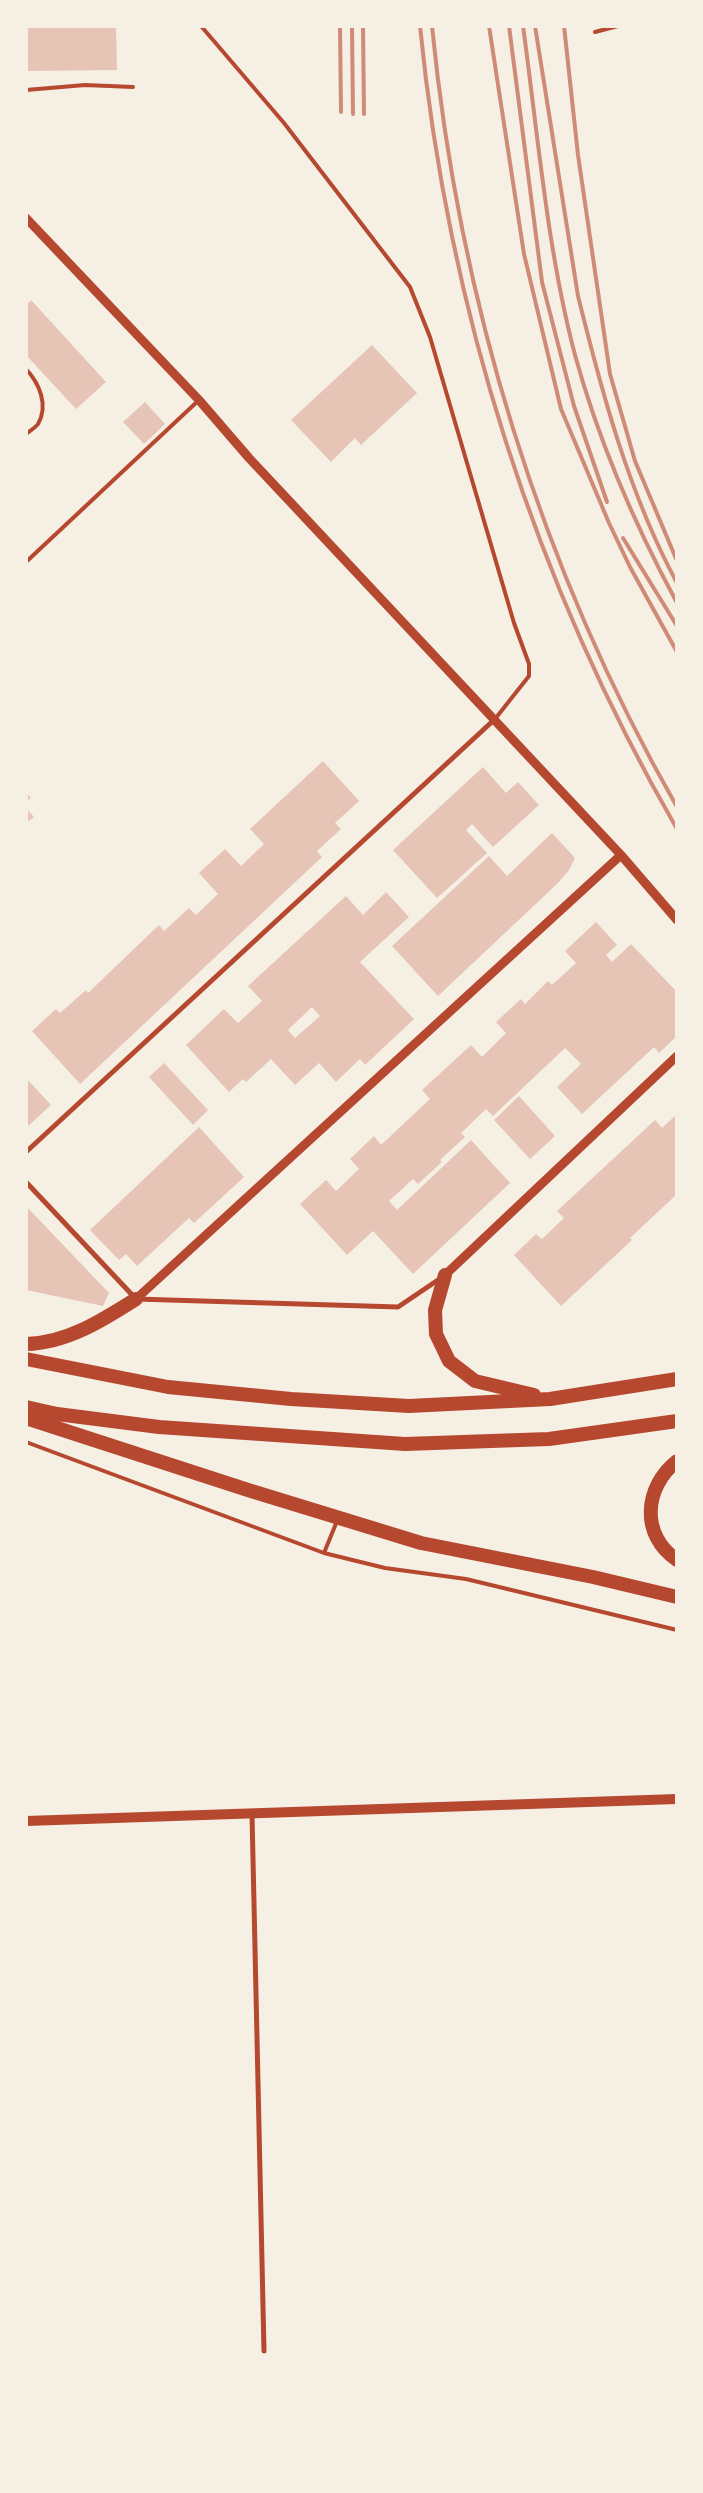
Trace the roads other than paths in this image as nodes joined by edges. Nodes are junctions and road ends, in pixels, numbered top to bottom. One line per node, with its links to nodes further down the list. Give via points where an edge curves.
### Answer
1 (201, 26): 11 (lane, via 284,123 410,287 430,337 529,664 529,676)
2 (618, 26): 3 (lane)
3 (596, 32)
4 (134, 87): 5 (lane, via 86,85)
5 (26, 90)
6 (26, 218): 8 (street)
7 (26, 369): 9 (lane, via 36,380 43,402 38,423)
8 (199, 400): 10 (lane); 11 (street, via 249,458)
9 (26, 434)
10 (26, 562)
11 (495, 719): 12 (street); 15 (street)
12 (621, 855): 13 (street); 18 (street)
13 (677, 920)
14 (677, 1056): 17 (street)
15 (26, 1152)
16 (26, 1182): 18 (street)
17 (445, 1275): 18 (street, via 398,1307); 22 (highway, via 435,1310 436,1334 448,1361 475,1381)
18 (136, 1300): 19 (highway, via 91,1327 42,1344)
19 (26, 1344)
20 (26, 1359): 22 (highway, via 168,1387 291,1399 409,1406)
21 (677, 1379): 22 (highway)
22 (550, 1399)
23 (26, 1407): 25 (highway, via 159,1428 405,1444 549,1439)
24 (26, 1418): 28 (highway)
25 (677, 1421)
26 (26, 1442): 29 (lane)
27 (677, 1461): 30 (highway, via 661,1476 650,1504 656,1536)
28 (338, 1518): 29 (lane); 31 (highway, via 421,1543)
29 (324, 1553): 32 (lane, via 385,1568 466,1579)
30 (677, 1560)
31 (677, 1597)
32 (677, 1630)
33 (677, 1799): 34 (main road)
34 (252, 1814): 35 (main road); 36 (street)
35 (26, 1822)
36 (264, 2351)

